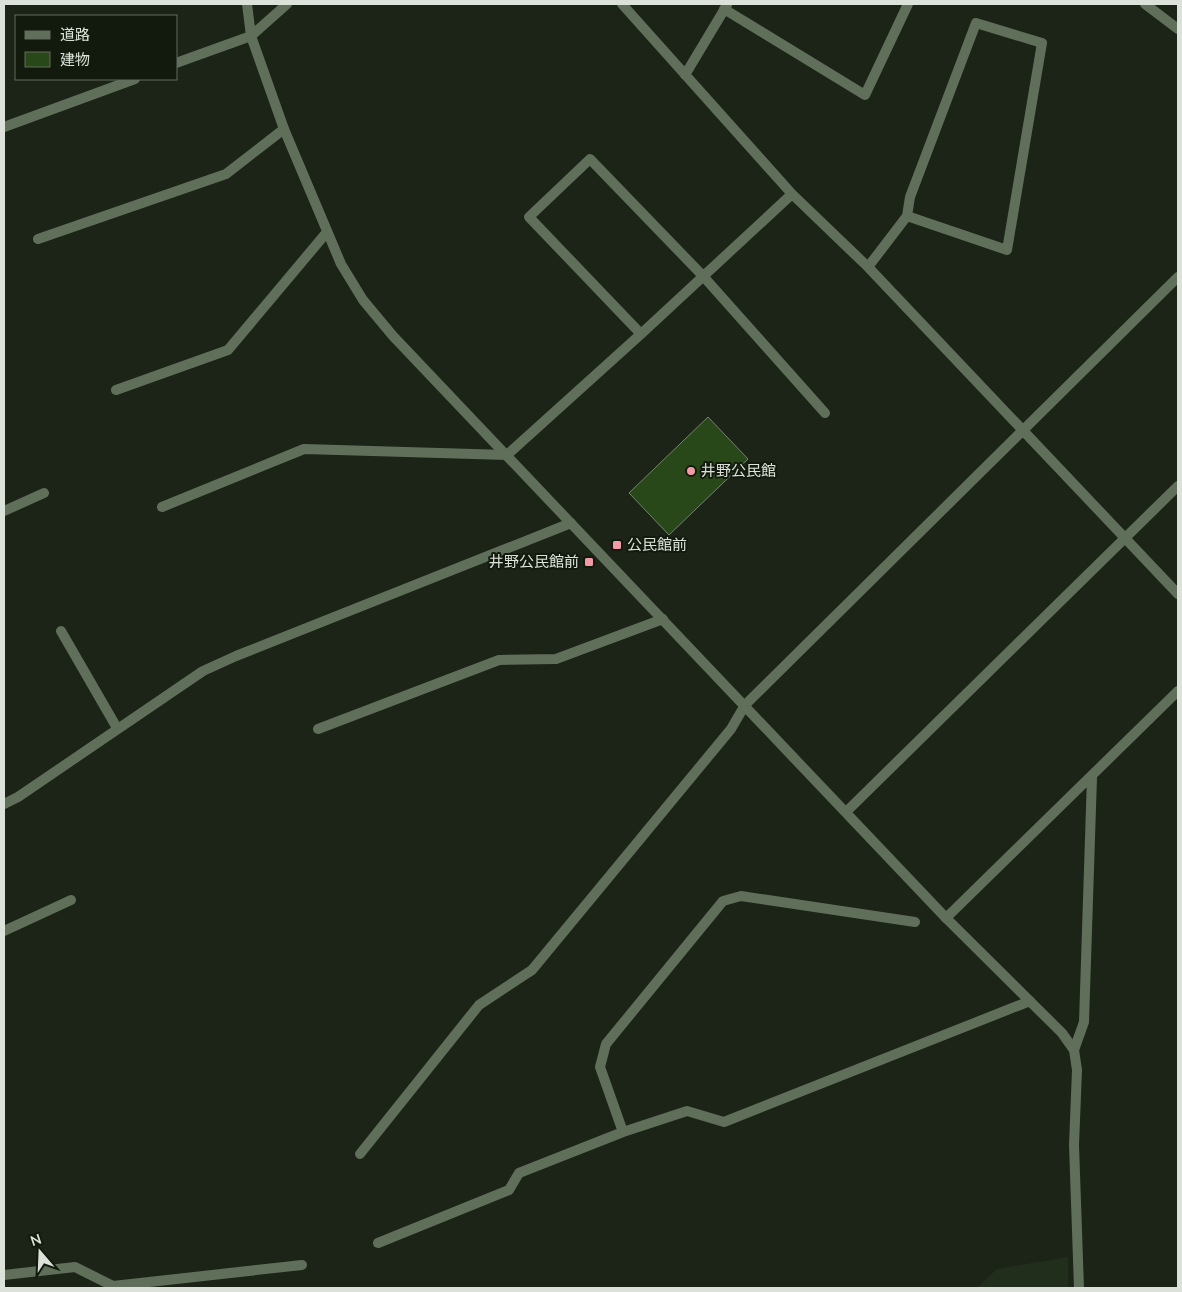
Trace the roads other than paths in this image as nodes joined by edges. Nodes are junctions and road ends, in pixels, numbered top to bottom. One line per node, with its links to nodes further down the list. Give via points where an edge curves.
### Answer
1 (247, 4): 8 (street)
2 (287, 4): 8 (street)
3 (622, 4): 10 (street)
4 (908, 4): 6 (street, via 865,96)
5 (1145, 4): 7 (street)
6 (726, 6): 10 (street)
7 (1178, 29)
8 (251, 36): 9 (street); 13 (street)
9 (178, 63)
10 (685, 75): 14 (street)
11 (131, 80): 12 (street)
12 (4, 127)
13 (284, 129): 16 (street); 17 (street, via 226,174)
14 (792, 194): 18 (street); 19 (street)
15 (907, 216): 15 (street, via 910,197 976,23 1042,42 1007,250); 18 (street)
16 (327, 232): 22 (street, via 228,350); 25 (street, via 341,264 363,300 393,336)
17 (38, 239)
18 (868, 267): 24 (street)
19 (704, 276): 21 (street); 21 (street, via 590,159 529,217); 23 (street)
20 (1178, 277): 24 (street)
21 (641, 334): 25 (street)
22 (116, 390)
23 (825, 413)
24 (1022, 429): 31 (street); 36 (street)
25 (507, 455): 28 (street, via 304,449); 30 (street)
26 (1178, 486): 31 (street)
27 (44, 493): 29 (street)
28 (162, 507)
29 (4, 512)
30 (571, 522): 33 (street); 37 (street, via 236,656 203,671)
31 (1126, 538): 32 (street); 41 (street)
32 (1178, 594)
33 (662, 619): 36 (street); 38 (street, via 556,659 499,660)
34 (61, 631): 37 (street)
35 (1178, 691): 39 (street)
36 (745, 705): 41 (street); 49 (street, via 731,730 532,970 478,1005)
37 (117, 728): 40 (street)
38 (318, 729)
39 (1092, 777): 43 (street); 47 (street, via 1084,1022)
40 (4, 804)
41 (846, 812): 43 (street)
42 (71, 900): 45 (street)
43 (946, 918): 46 (street)
44 (915, 922): 48 (street, via 741,896 722,901 606,1044 600,1067)
45 (4, 932)
46 (1030, 1001): 47 (street); 48 (street, via 724,1122 687,1111)
47 (1074, 1050): 53 (street, via 1078,1070 1074,1145)
48 (622, 1132): 50 (street, via 519,1173 509,1190)
49 (360, 1154)
50 (378, 1243)
51 (302, 1265): 52 (street, via 113,1286 74,1267)
52 (4, 1275)
53 (1079, 1288)

